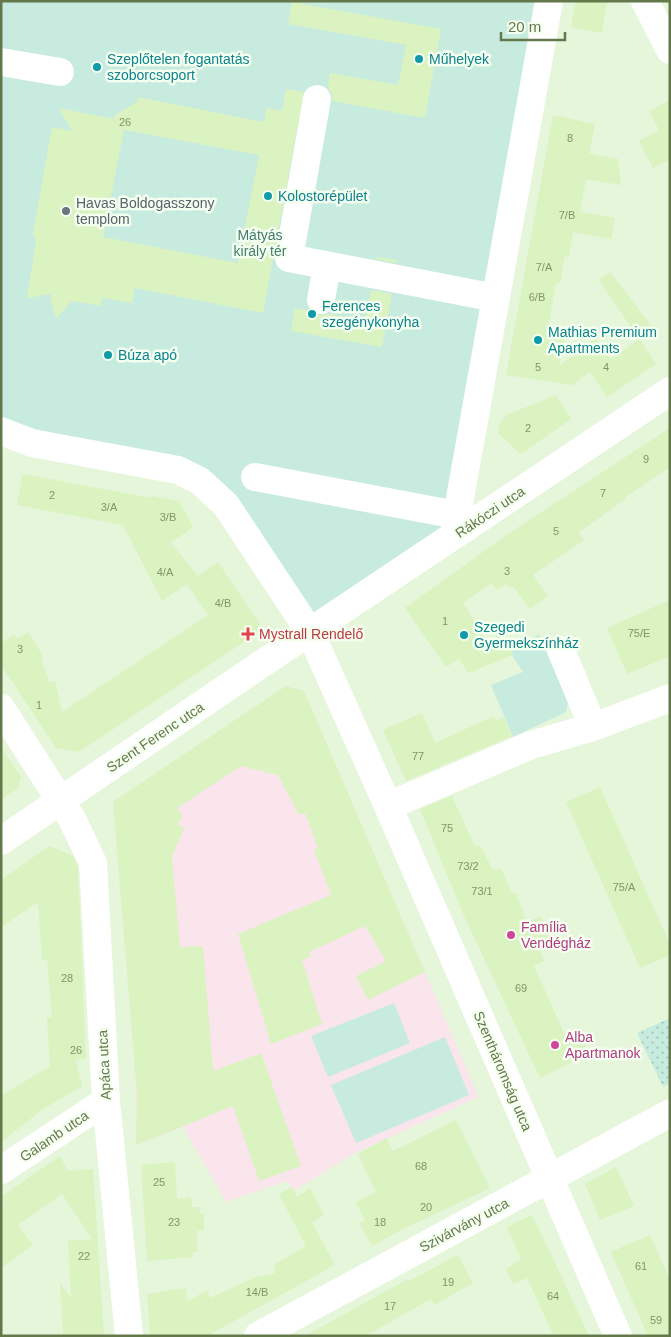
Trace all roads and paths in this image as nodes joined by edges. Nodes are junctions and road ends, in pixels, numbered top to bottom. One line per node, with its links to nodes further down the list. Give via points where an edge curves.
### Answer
1 (549, 1): 8 (street)
2 (645, 1): 3 (street)
3 (670, 50)
4 (1, 62): 5 (street)
5 (60, 72)
6 (317, 99): 7 (street, via 289,258)
7 (326, 265): 8 (street); 9 (street)
8 (496, 298): 13 (street)
9 (321, 300)
10 (670, 391): 13 (street, Rákóczi utca)
11 (1, 431): 14 (street, via 32,443 178,470 200,481 226,505)
12 (254, 477): 13 (street)
13 (462, 522): 14 (street, Rákóczi utca)
14 (310, 632): 19 (street, Szent Ferenc utca); 20 (street, Szentháromság utca)
15 (561, 650): 18 (street)
16 (670, 698): 18 (street)
17 (1, 708): 19 (street, Apáca utca)
18 (593, 727): 20 (street, via 531,745)
19 (61, 801): 21 (street, Szent Ferenc utca); 22 (street, Apáca utca, via 93,863)
20 (388, 806): 25 (street, Szentháromság utca)
21 (1, 841)
22 (106, 1101): 24 (street, Galamb utca); 26 (street, Apáca utca)
23 (670, 1113): 25 (street, Szivárvány utca)
24 (1, 1170)
25 (551, 1179): 27 (street, Szivárvány utca); 28 (street, Szentháromság utca)
26 (128, 1336)
27 (258, 1336)
28 (618, 1336)

